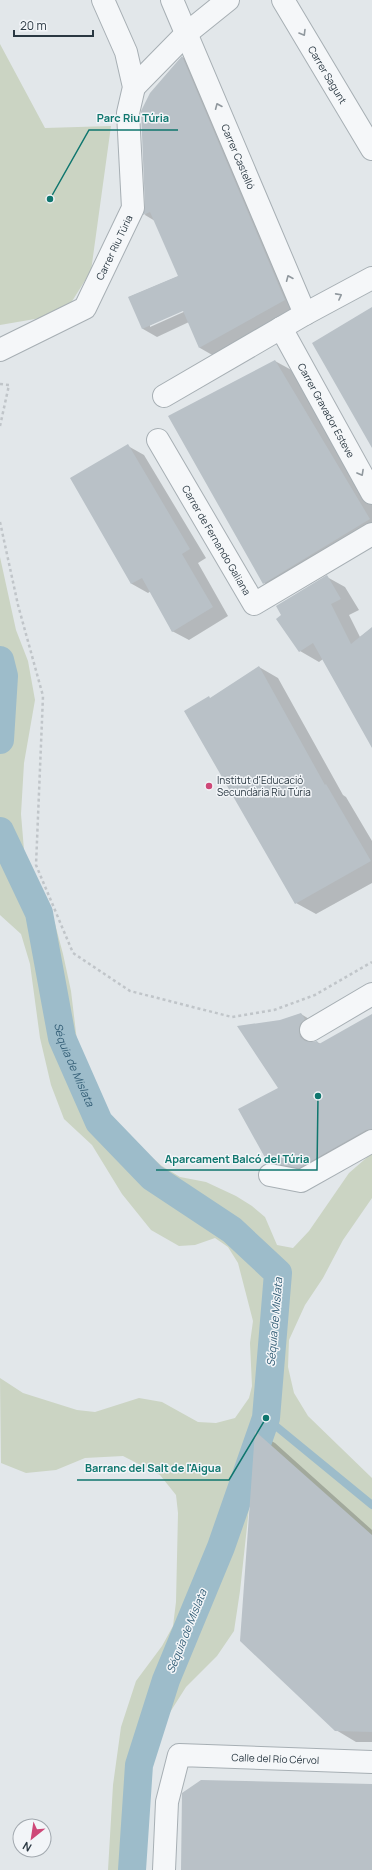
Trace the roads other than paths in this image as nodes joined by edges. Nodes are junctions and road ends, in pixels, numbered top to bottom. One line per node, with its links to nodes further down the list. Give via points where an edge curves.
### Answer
1 (103, 0): 6 (street, Carrer Riu Túria, via 126,52)
2 (172, 0): 5 (street, Carrer Castelló)
3 (228, 0): 5 (street)
4 (283, 0): 7 (street, Carrer Sagunt, one-way to 7)
5 (187, 33): 6 (street); 9 (street, Carrer Castelló, one-way to 5)
6 (134, 87): 11 (street, Carrer Riu Túria, via 128,113 133,208 85,308)
7 (372, 149)
8 (372, 278): 9 (street, one-way to 8)
9 (304, 314): 10 (street)
10 (281, 328): 12 (street); 14 (street, Carrer Gravador Esteve, one-way to 14)
11 (0, 350)
12 (164, 396)
13 (158, 440): 15 (street, Carrer de Fernando Galiana, via 254,604)
14 (372, 493)
15 (372, 534)
16 (372, 994): 17 (street)
17 (311, 1030)
18 (372, 1141): 19 (street, via 301,1181)
19 (270, 1175)
20 (372, 1762): 21 (street, Calle del Río Cérvol, via 179,1755 167,1802)
21 (164, 1870)

